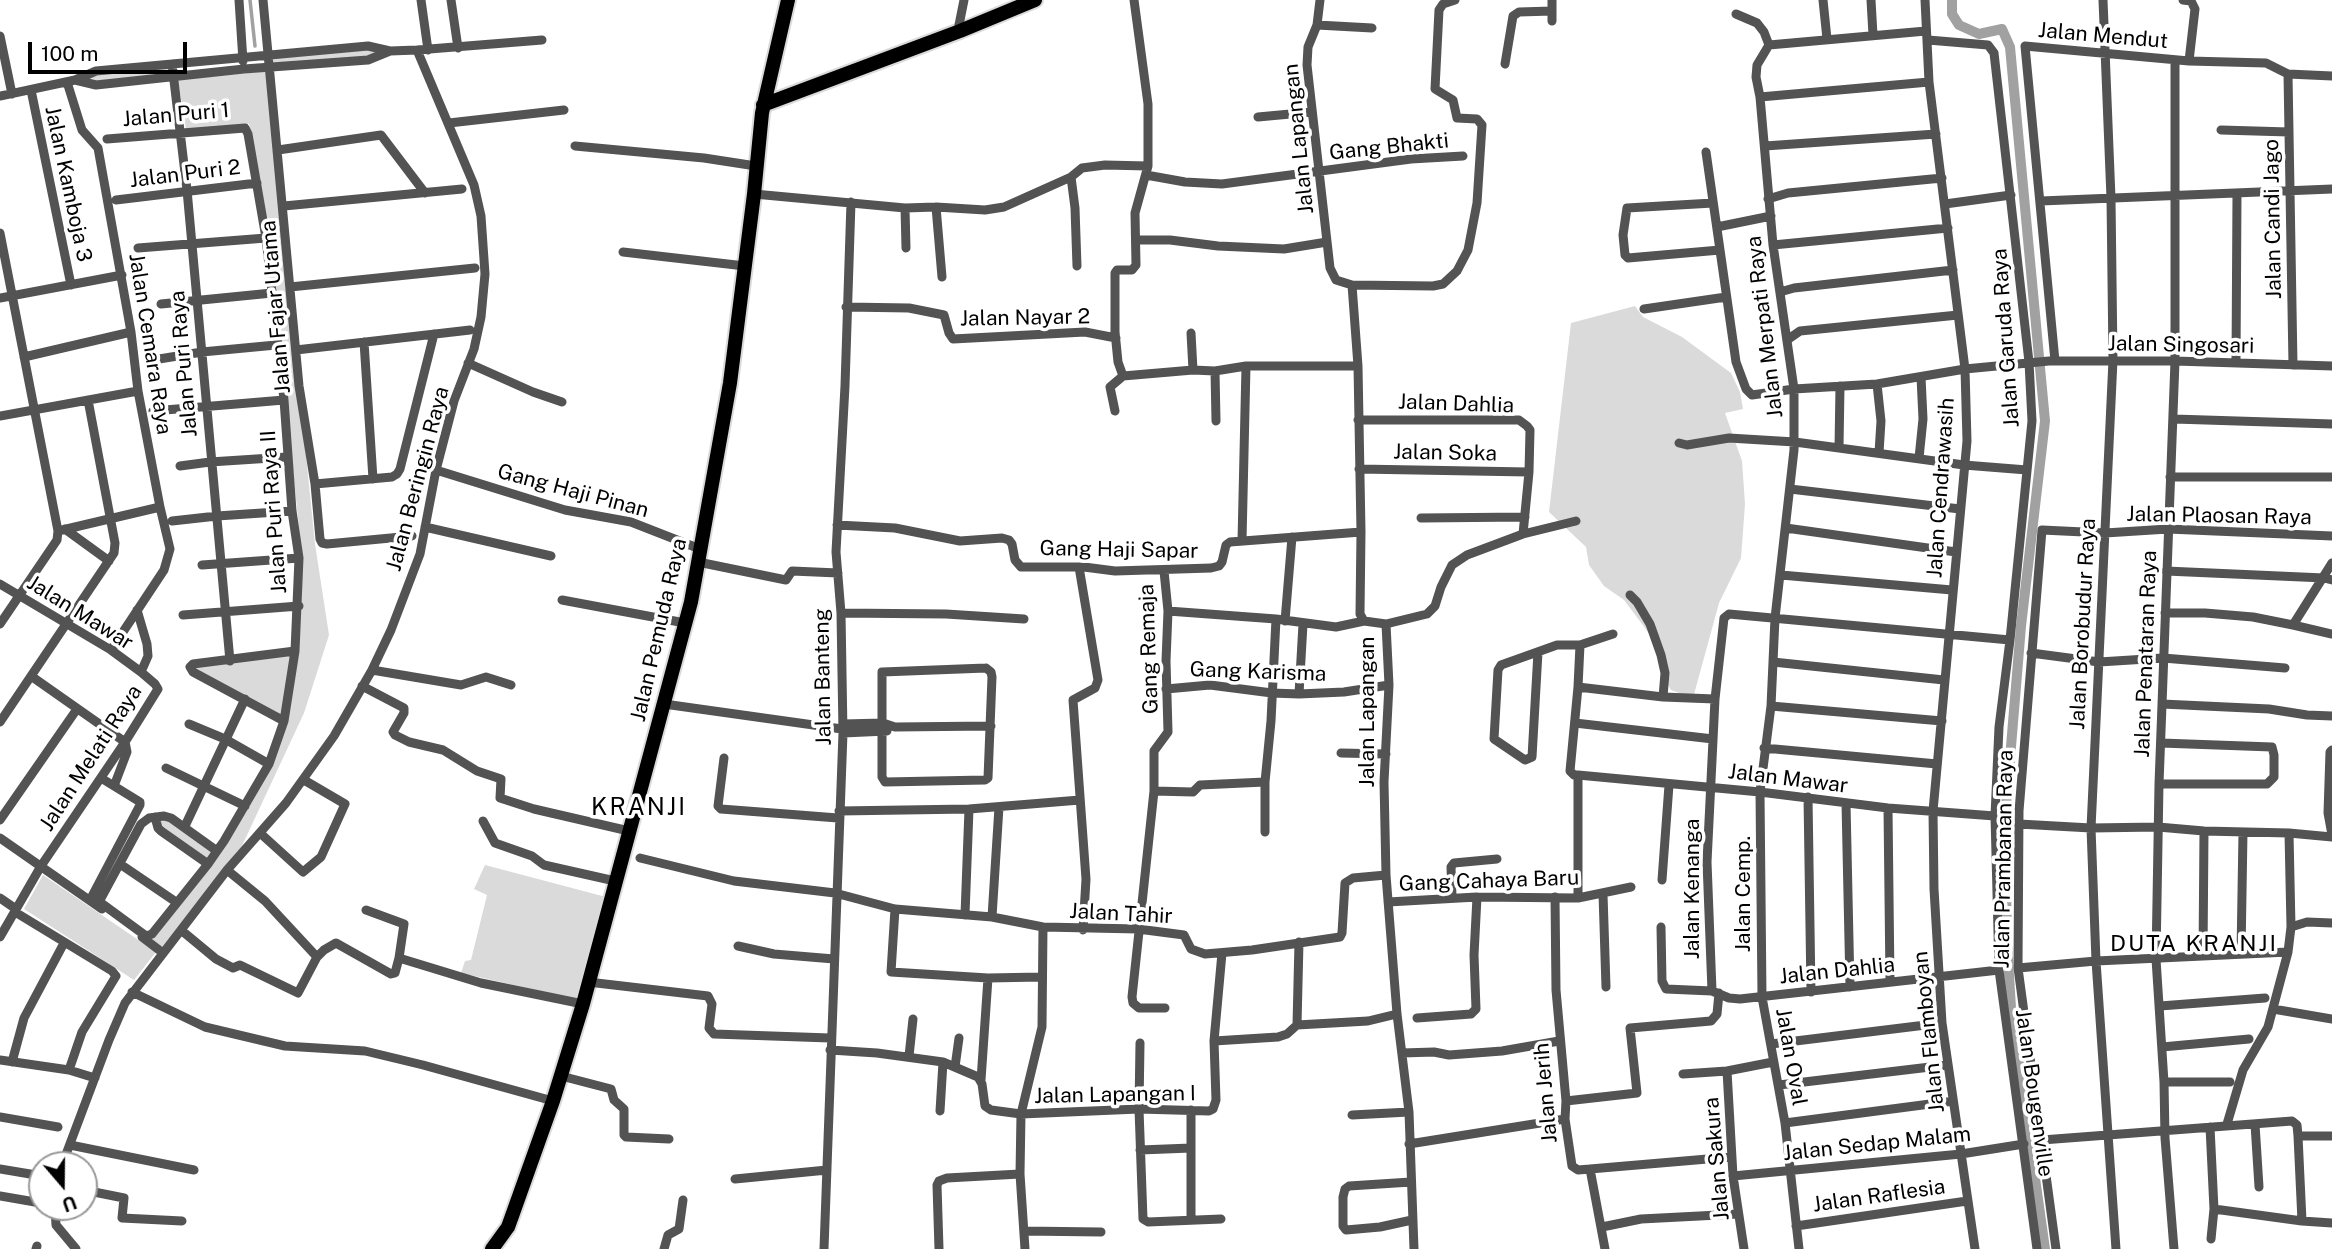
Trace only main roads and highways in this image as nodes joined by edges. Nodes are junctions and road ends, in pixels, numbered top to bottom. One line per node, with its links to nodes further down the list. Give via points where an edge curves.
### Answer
1 (788, 0): 3 (main road, Jalan Pemuda Raya)
2 (1035, 0): 3 (main road)
3 (763, 105): 4 (main road, Jalan Pemuda Raya, via 722,438 685,623 561,1076 508,1227)
4 (492, 1249)

